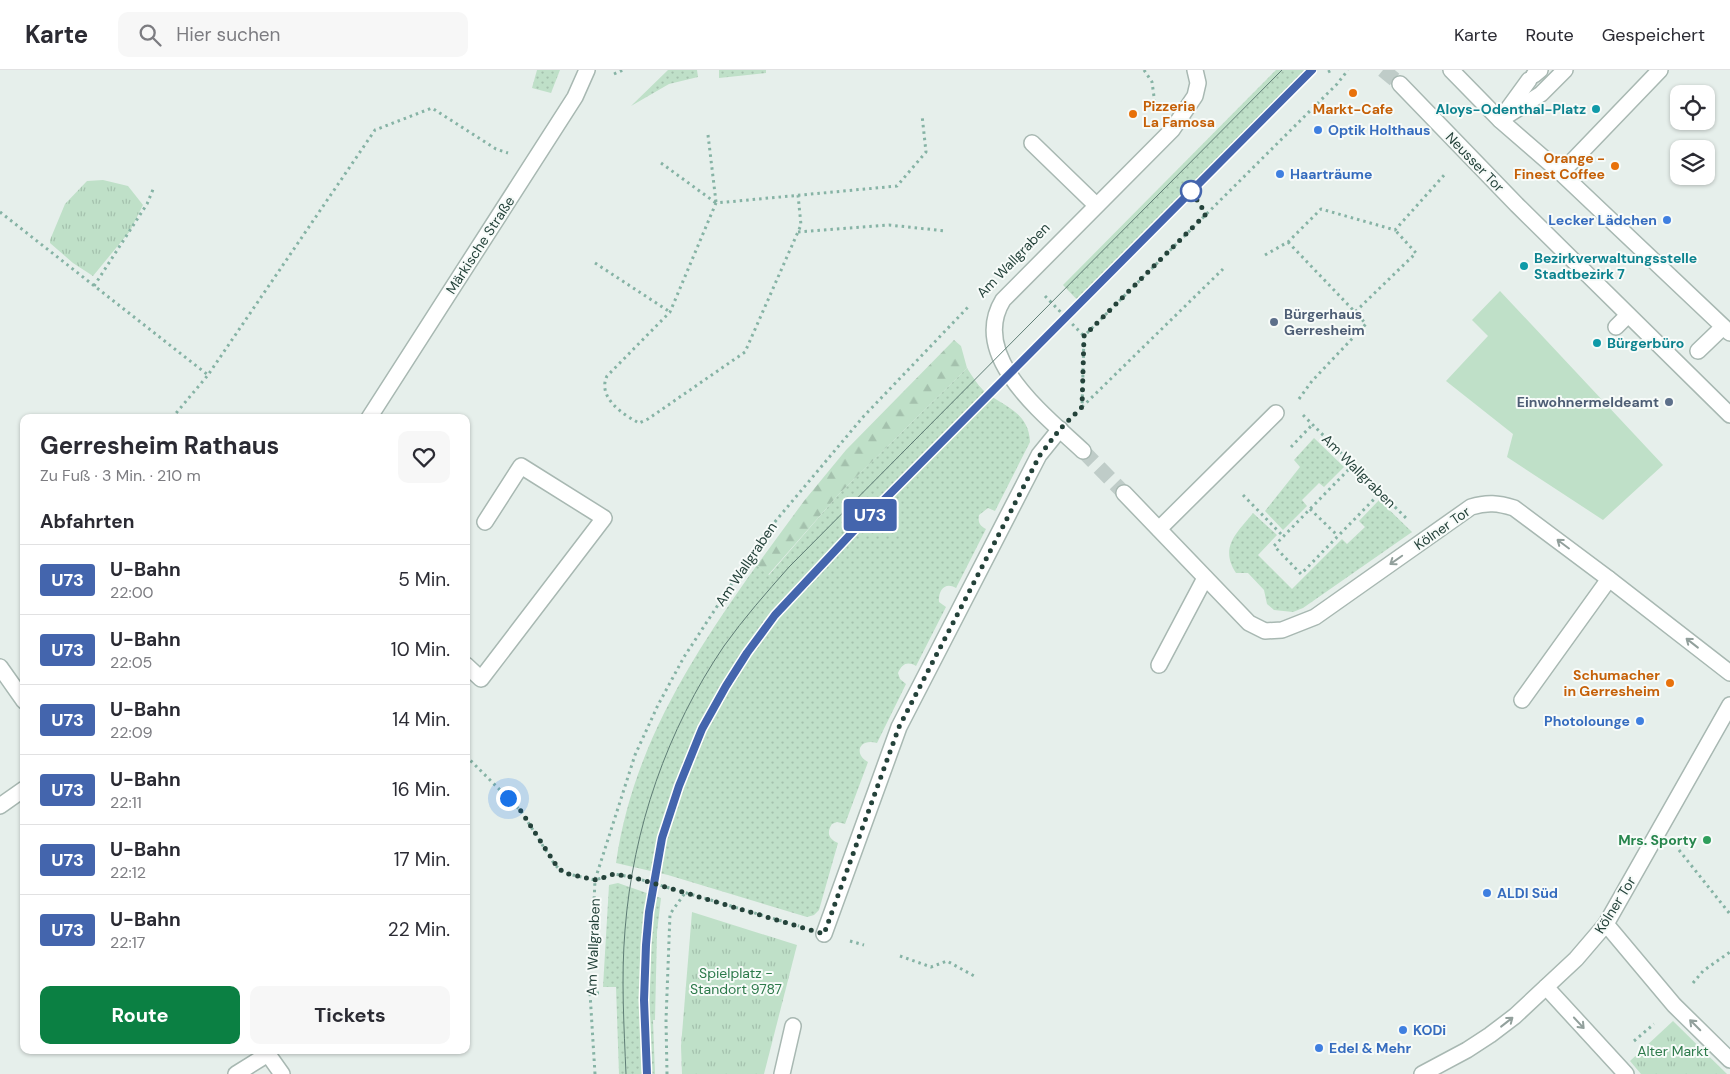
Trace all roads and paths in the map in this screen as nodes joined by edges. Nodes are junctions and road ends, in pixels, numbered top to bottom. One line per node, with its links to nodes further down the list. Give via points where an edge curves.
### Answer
1 (587, 70): 18 (street, Märkische Straße, via 575,97)
2 (623, 70): 9 (path)
3 (1144, 70): 12 (path, via 1152,82)
4 (1195, 70): 24 (street, Am Wallgraben, via 1198,83 1195,96 1172,130)
5 (1348, 70): 41 (path, via 1195,228)
6 (1451, 70): 14 (street)
7 (1565, 70): 14 (street, via 1542,94)
8 (1660, 70): 20 (street)
9 (613, 75)
10 (1534, 75): 14 (street)
11 (1400, 84): 17 (street, Neusser Tor)
12 (1154, 111)
13 (922, 114): 22 (path, via 926,152 897,186)
14 (1500, 120): 20 (street)
15 (708, 135): 23 (path)
16 (1032, 143): 24 (street)
17 (1466, 152): 26 (path); 38 (street, Neusser Tor, via 1549,241)
18 (534, 162): 43 (path, via 496,148 432,108 375,130); 49 (street, Märkische Straße)
19 (660, 163): 23 (path)
20 (1561, 172): 40 (street)
21 (154, 188): 33 (path)
22 (798, 195): 23 (path); 28 (path, via 801,225)
23 (716, 203): 36 (path)
24 (1096, 206): 52 (street, Am Wallgraben, via 1003,300 994,327 999,355 1008,375)
25 (0, 212): 33 (path)
26 (1395, 230): 29 (path, via 1321,209); 37 (path, via 1416,253)
27 (946, 231): 28 (path, via 889,225)
28 (798, 232): 36 (path, via 745,352 639,423 609,399 604,384 607,376)
29 (1288, 242): 30 (path); 37 (path)
30 (1265, 255)
31 (595, 263): 36 (path)
32 (1223, 269): 45 (path)
33 (94, 286): 43 (path)
34 (1045, 296): 41 (path)
35 (974, 301): 78 (path, Am Wallgraben, via 856,424 763,536 732,583 684,657 654,713 614,816)
36 (670, 312)
37 (1355, 312): 44 (path, via 1366,324 1312,381)
38 (1628, 315): 39 (street); 42 (street, Neusser Tor)
39 (1616, 327)
40 (1727, 330): 42 (street)
41 (1084, 336): 45 (path)
42 (1687, 362): 50 (street, Neusser Tor)
43 (208, 376): 48 (path)
44 (1294, 406)
45 (1082, 407): 52 (path)
46 (1276, 413): 61 (street)
47 (1300, 413): 51 (path)
48 (175, 414)
49 (371, 414)
50 (1730, 415)
51 (1312, 425): 53 (path, Am Wallgraben); 55 (path, Am Wallgraben)
52 (1060, 429): 54 (street, Am Wallgraben); 82 (street, via 1040,455 899,727)
53 (1291, 447)
54 (1083, 451)
55 (1353, 465): 56 (path, Am Wallgraben); 59 (path)
56 (1381, 492): 63 (path); 64 (path, Am Wallgraben)
57 (1124, 493): 61 (street)
58 (1243, 495): 62 (path)
59 (1310, 509): 62 (path); 63 (path)
60 (485, 522): 69 (street, via 521,466 604,518 481,679)
61 (1159, 530): 65 (street)
62 (1283, 536): 63 (path, via 1274,546 1301,574)
63 (1338, 536)
64 (1426, 540): 65 (street, Kölner Tor, one-way to 65, via 1315,617 1282,630 1265,631 1249,623); 66 (street, Kölner Tor, one-way to 64, via 1514,508 1500,504 1471,507)
65 (1206, 578): 67 (street)
66 (1609, 579): 70 (street, Kölner Tor, one-way to 66); 72 (street)
67 (1160, 665)
68 (0, 667): 71 (street)
69 (470, 669)
70 (1730, 673)
71 (20, 695)
72 (1522, 700)
73 (1730, 705): 77 (street, Kölner Tor)
74 (470, 760): 78 (path, via 521,811 564,873)
75 (20, 792): 76 (street)
76 (0, 806)
77 (1661, 827): 80 (path); 81 (street, Kölner Tor)
78 (596, 880): 79 (path, via 614,874); 87 (path, Am Wallgraben)
79 (685, 893): 82 (path); 98 (path, via 670,914)
80 (1730, 914)
81 (1606, 924): 86 (street, Kölner Tor); 89 (street)
82 (824, 934)
83 (1730, 952): 89 (path, via 1703,971)
84 (900, 956): 85 (path, via 931,966 947,961)
85 (976, 977)
86 (1546, 988): 93 (street, one-way to 93); 100 (street, Kölner Tor, one-way to 86, via 1490,1036)
87 (590, 993): 88 (path); 97 (path, Am Wallgraben)
88 (600, 993)
89 (1674, 1005): 93 (path); 94 (street, one-way to 89)
90 (793, 1026): 99 (street)
91 (263, 1054): 95 (street)
92 (267, 1054): 96 (street)
93 (1613, 1060): 101 (street)
94 (1730, 1060)
95 (236, 1074)
96 (282, 1074)
97 (595, 1074)
98 (667, 1074)
99 (782, 1074)
100 (1422, 1074)
101 (1626, 1074)

